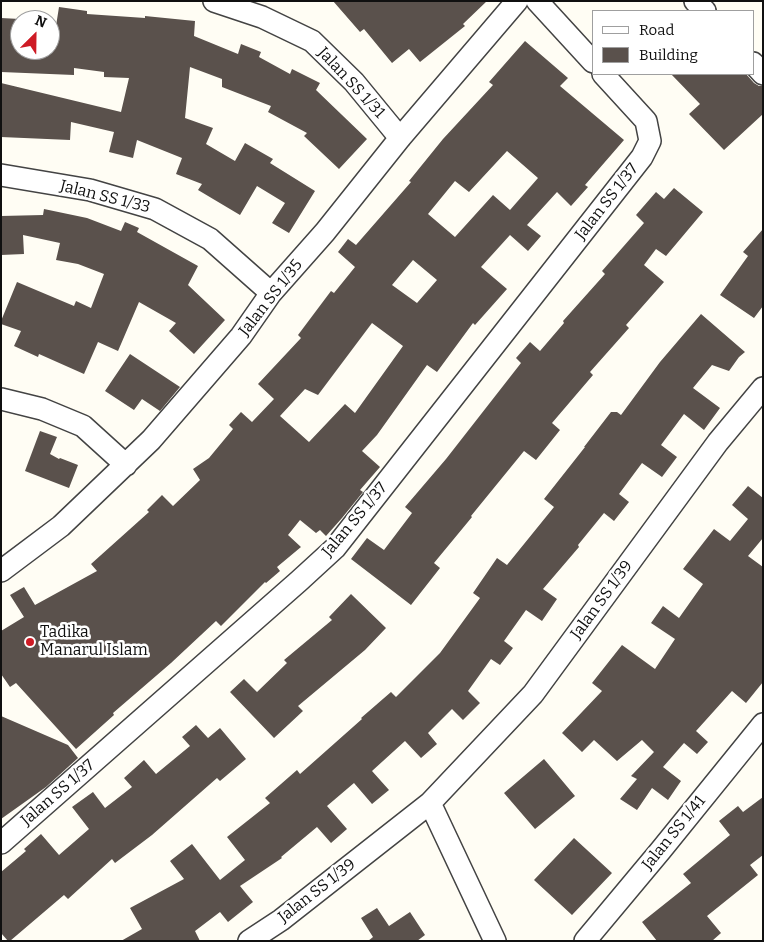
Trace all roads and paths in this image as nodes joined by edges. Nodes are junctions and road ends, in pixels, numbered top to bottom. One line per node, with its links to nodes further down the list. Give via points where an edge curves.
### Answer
1 (214, 1): 10 (street, Jalan SS 1/31, via 262,17 312,41 354,82)
2 (517, 1): 10 (street, Jalan SS 1/35)
3 (537, 1): 6 (street)
4 (695, 1): 5 (street)
5 (704, 10)
6 (592, 61)
7 (754, 64): 8 (street)
8 (763, 74)
9 (604, 75): 19 (street, Jalan SS 1/37, via 646,121 650,141 642,158 335,548)
10 (400, 138): 12 (street, Jalan SS 1/35)
11 (1, 176): 12 (street, Jalan SS 1/33, via 90,190 155,209 210,239)
12 (271, 293): 15 (street, Jalan SS 1/35, via 241,336)
13 (763, 388): 18 (street, Jalan SS 1/39, via 718,442 533,694)
14 (1, 399): 15 (street, via 42,409 83,426)
15 (126, 465): 16 (street, Jalan SS 1/35, via 61,526)
16 (1, 571)
17 (763, 724): 22 (street, Jalan SS 1/41)
18 (430, 803): 20 (street, Jalan SS 1/39, via 281,920); 21 (street)
19 (1, 843)
20 (249, 941)
21 (495, 941)
22 (585, 941)

